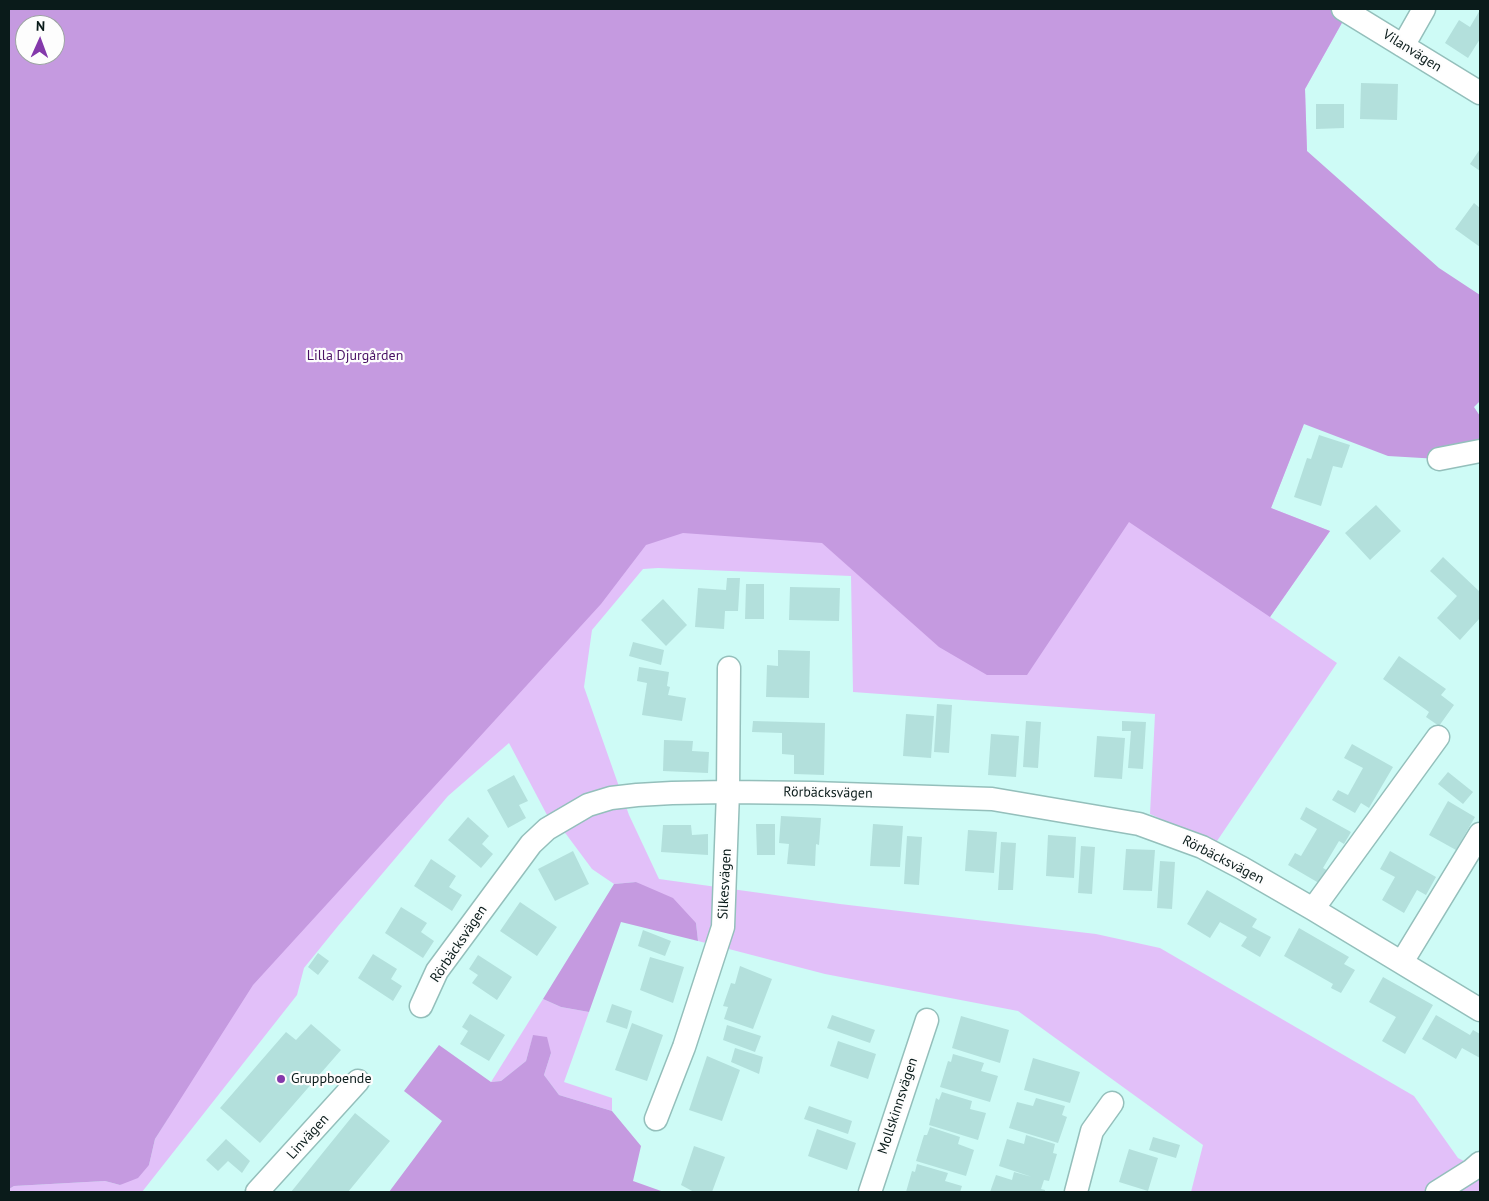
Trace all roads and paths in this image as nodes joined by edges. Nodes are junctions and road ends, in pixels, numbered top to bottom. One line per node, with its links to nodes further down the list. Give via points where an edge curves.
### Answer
1 (1343, 9): 3 (street, Vilanvägen)
2 (1424, 9): 3 (street)
3 (1403, 46): 4 (street, Vilanvägen)
4 (1480, 93)
5 (1480, 451): 6 (street)
6 (1439, 459)
7 (729, 668): 9 (street, Silkesvägen)
8 (1438, 737): 11 (street)
9 (728, 792): 11 (street, Rörbäcksvägen, via 992,799 1139,824 1202,847); 13 (street, Rörbäcksvägen, via 611,798 588,805 547,829 531,844 437,971); 18 (street, Silkesvägen, via 723,927 684,1047)
10 (1480, 834): 12 (street)
11 (1314, 909): 12 (street, Rörbäcksvägen)
12 (1402, 962): 14 (street, Rörbäcksvägen)
13 (421, 1006)
14 (1480, 1010)
15 (927, 1020): 21 (street, Mollskinnsvägen)
16 (358, 1081): 20 (street, Linvägen)
17 (1112, 1103): 22 (street, via 1092,1131)
18 (656, 1119)
19 (1476, 1166): 23 (street); 24 (street)
20 (257, 1192)
21 (870, 1192)
22 (1076, 1192)
23 (1437, 1192)
24 (1468, 1192)

